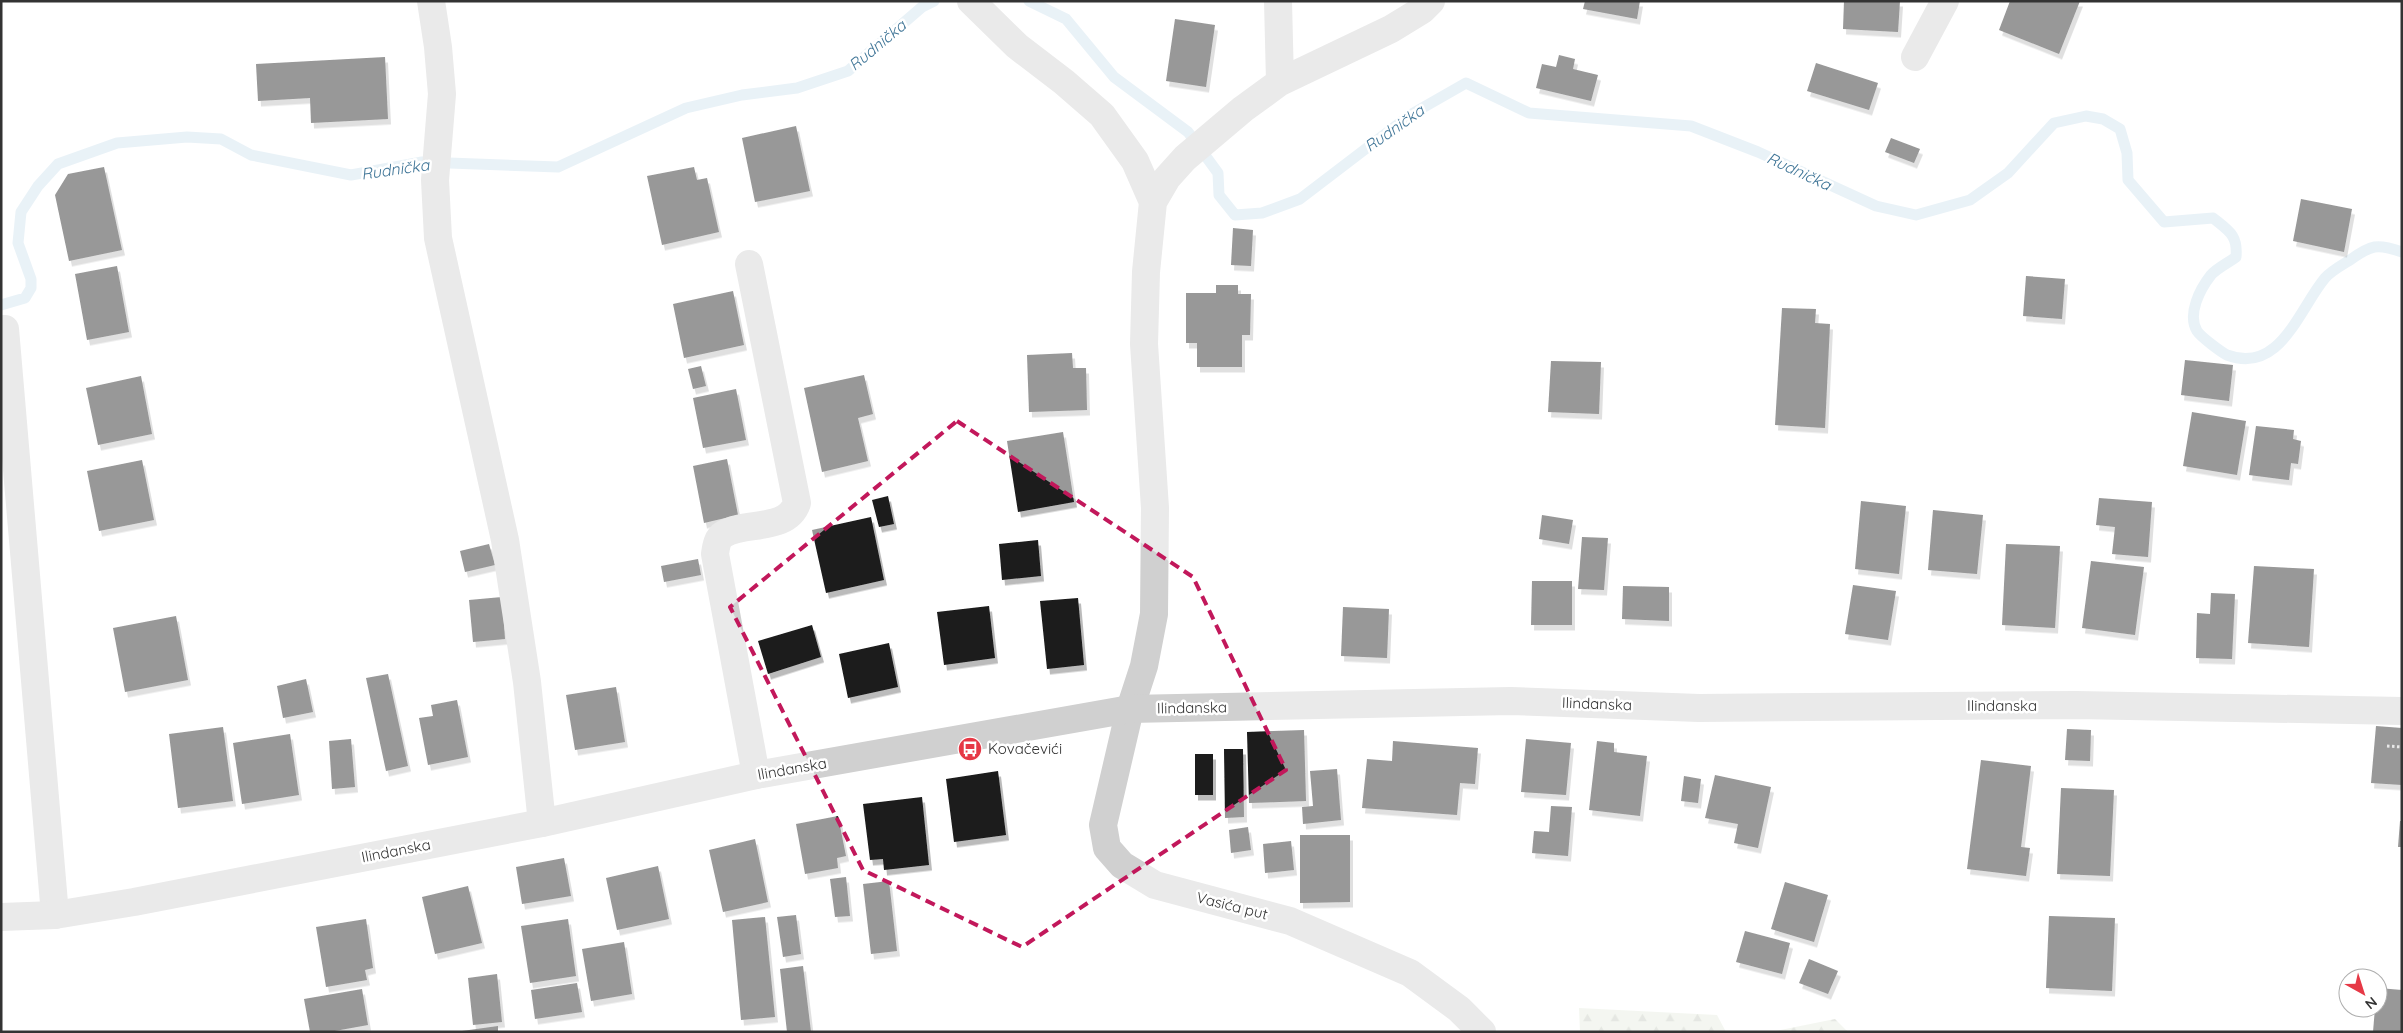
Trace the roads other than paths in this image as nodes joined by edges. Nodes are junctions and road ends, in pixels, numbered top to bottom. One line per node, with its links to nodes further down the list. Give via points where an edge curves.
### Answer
1 (431, 1): 14 (street, via 442,94 436,180 438,238 505,540 527,682)
2 (1278, 1): 7 (street)
3 (1431, 1): 7 (street, via 1390,29)
4 (1945, 1): 6 (street)
5 (972, 2): 8 (street, via 1017,46 1102,115 1135,161)
6 (1915, 57)
7 (1280, 82): 8 (street, via 1185,158 1167,178)
8 (1153, 202): 11 (street, Vasića put, via 1146,272 1144,344 1155,508 1154,614 1144,666)
9 (749, 264): 13 (street, via 797,503 786,518 725,534 717,542 715,554)
10 (4, 329): 15 (street)
11 (1130, 709): 12 (street, Ilindanska, via 1511,701 1699,708 2076,705); 13 (street, Ilindanska); 17 (street, Vasića put, via 1103,825 1107,848 1122,865 1154,885 1290,921 1410,973 1454,1005)
12 (2402, 711)
13 (756, 775): 14 (street, Ilindanska)
14 (542, 823): 15 (street, Ilindanska)
15 (55, 915): 16 (street, Ilindanska)
16 (1, 917)
17 (1482, 1032)

